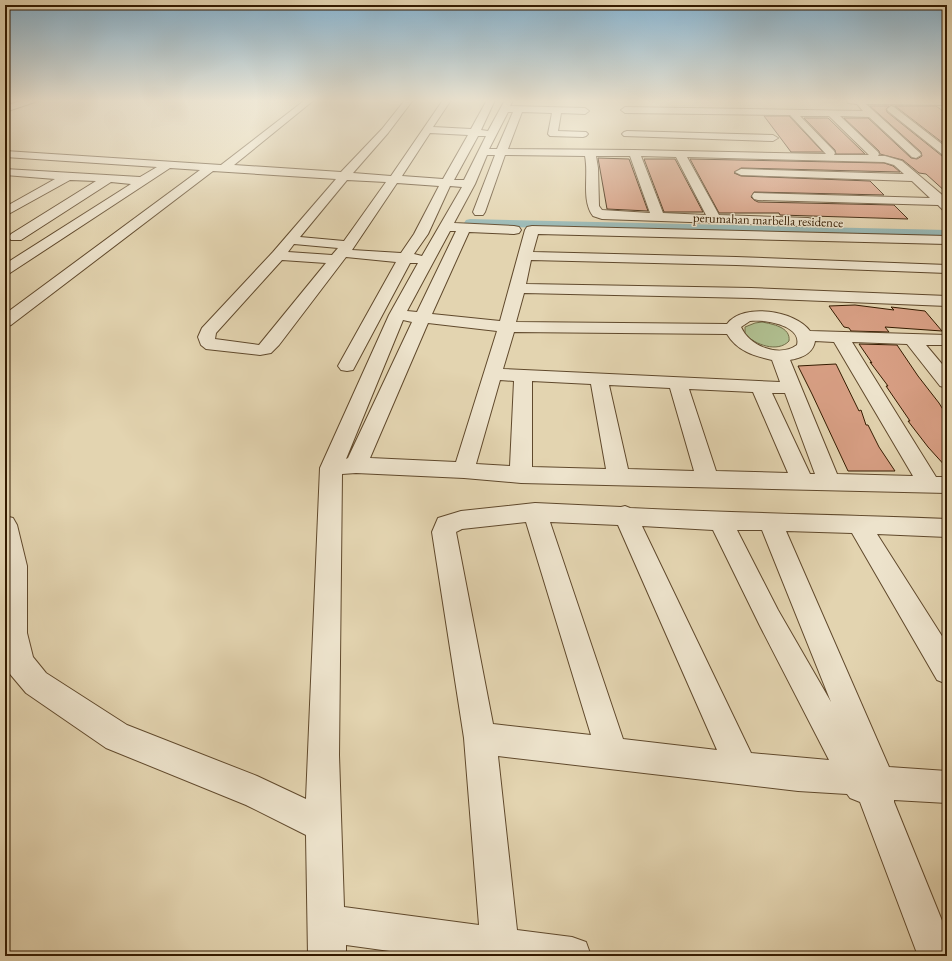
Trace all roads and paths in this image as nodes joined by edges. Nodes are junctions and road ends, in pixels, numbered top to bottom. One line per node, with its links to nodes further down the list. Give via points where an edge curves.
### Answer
1 (253, 145): 28 (street)
2 (372, 145): 34 (street)
3 (416, 145): 37 (street)
4 (467, 145): 38 (street)
5 (486, 145): 14 (street)
6 (504, 145): 15 (street)
7 (586, 145): 16 (street)
8 (630, 145): 17 (street)
9 (777, 145): 18 (street)
10 (823, 145): 19 (street)
11 (864, 145): 22 (street)
12 (905, 145): 22 (street, via 916,155)
13 (936, 145): 20 (street)
14 (484, 148): 15 (street); 40 (street)
15 (502, 149): 16 (street); 45 (street)
16 (587, 150): 17 (street); 46 (street, perumahan marbella residence, via 593,168 593,206 597,213)
17 (631, 151): 18 (street); 21 (street); 46 (street)
18 (782, 152): 19 (street)
19 (830, 153): 22 (street)
20 (947, 153)
21 (680, 154): 24 (street); 47 (street)
22 (874, 154)
23 (8, 156): 25 (street)
24 (730, 156): 30 (street); 35 (street, via 891,160)
25 (77, 158): 26 (street); 32 (street)
26 (169, 164): 27 (street); 39 (street)
27 (210, 168): 28 (street); 69 (street)
28 (224, 168): 34 (street)
29 (5, 172): 31 (street)
30 (741, 172): 35 (street); 42 (street)
31 (32, 174): 32 (street); 41 (street)
32 (47, 175): 33 (street)
33 (68, 176): 36 (street); 44 (street)
34 (344, 176): 37 (street); 55 (street)
35 (916, 178): 43 (street)
36 (108, 179): 39 (street); 53 (street)
37 (394, 179): 38 (street); 58 (street)
38 (448, 180): 40 (street); 61 (street, via 421,234)
39 (142, 181): 54 (street)
40 (470, 181): 49 (street)
41 (12, 185)
42 (758, 196): 43 (street); 48 (street)
43 (943, 200)
44 (5, 212)
45 (479, 212)
46 (658, 217): 47 (street, perumahan marbella residence)
47 (715, 219): 48 (street, perumahan marbella residence)
48 (775, 220): 50 (street, perumahan marbella residence)
49 (454, 221): 51 (street); 62 (street); 71 (street)
50 (822, 222)
51 (514, 230)
52 (724, 235): 56 (street); 60 (street, via 532,230); 65 (street)
53 (9, 239): 54 (street); 57 (street)
54 (52, 240): 57 (street)
55 (290, 240): 58 (street); 59 (street)
56 (947, 240)
57 (39, 248): 64 (street)
58 (342, 252): 59 (street); 59 (street, via 265,349 212,344 207,341 208,332); 61 (street)
59 (278, 255)
60 (525, 256): 65 (street); 66 (street)
61 (405, 258): 62 (street); 74 (street)
62 (428, 260): 72 (street)
63 (947, 269): 65 (street)
64 (5, 270)
65 (743, 277): 66 (street); 67 (street); 70 (street)
66 (517, 288): 75 (street)
67 (947, 301)
68 (5, 303): 69 (street)
69 (27, 305): 73 (street)
70 (761, 316): 76 (street, via 736,321); 77 (street, via 790,323)
71 (422, 318): 72 (street); 75 (street); 90 (street, via 392,382)
72 (395, 320): 74 (street); 90 (street)
73 (5, 322)
74 (369, 324): 82 (street)
75 (507, 327): 76 (street); 83 (street)
76 (733, 329): 81 (street, via 738,340 745,345)
77 (805, 336): 78 (street); 81 (street, via 805,348 799,352)
78 (840, 337): 79 (street); 97 (street)
79 (912, 339): 80 (street); 86 (street)
80 (947, 340)
81 (779, 355): 89 (street)
82 (347, 366)
83 (492, 374): 84 (street); 91 (street)
84 (523, 377): 85 (street); 92 (street)
85 (599, 380): 87 (street); 93 (street)
86 (947, 382)
87 (678, 383): 88 (street); 94 (street)
88 (760, 386): 89 (street); 95 (street)
89 (792, 388): 96 (street)
90 (344, 466): 91 (street); 111 (street, via 324,689)
91 (464, 470): 92 (street)
92 (521, 474): 93 (street)
93 (619, 477): 94 (street)
94 (707, 479): 95 (street)
95 (802, 481): 96 (street)
96 (829, 481): 97 (street)
97 (938, 485)
98 (535, 512): 99 (street); 106 (street, via 457,521 446,525 444,532); 107 (street)
99 (625, 515): 100 (street); 108 (street)
100 (720, 521): 101 (street); 110 (street, via 769,618)
101 (770, 521): 103 (street); 110 (street)
102 (5, 525): 111 (street, via 14,566 13,633 20,664 36,683 117,737 257,793)
103 (859, 525): 104 (street); 105 (street)
104 (947, 528)
105 (947, 670)
106 (480, 738): 107 (street); 113 (street)
107 (612, 753): 108 (street)
108 (741, 767): 110 (street)
109 (947, 787): 110 (street)
110 (870, 788): 115 (street)
111 (323, 825): 112 (street)
112 (327, 940): 113 (street)
113 (500, 952): 114 (street)
114 (572, 956)
115 (937, 956)

